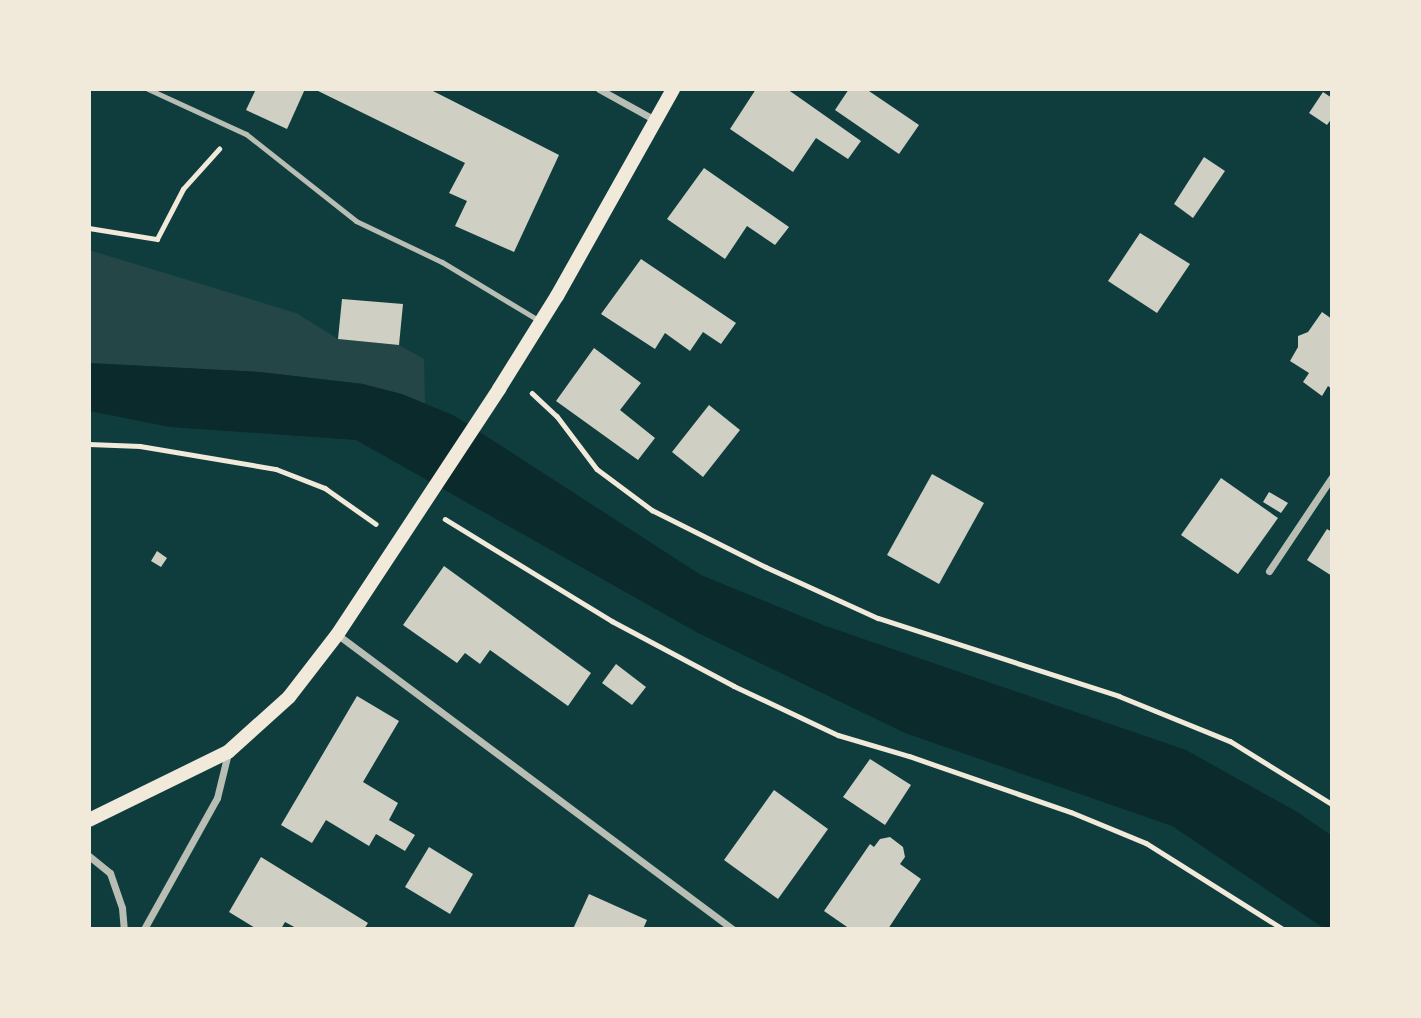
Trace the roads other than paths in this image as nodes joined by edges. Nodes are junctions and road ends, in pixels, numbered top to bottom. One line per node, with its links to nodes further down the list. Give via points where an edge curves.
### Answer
1 (148, 89): 5 (lane, via 246,134 356,221 442,262)
2 (599, 89): 4 (street)
3 (673, 89): 4 (main road)
4 (655, 120): 5 (main road)
5 (541, 322): 8 (main road)
6 (1332, 477): 7 (street)
7 (1269, 571)
8 (337, 635): 9 (main road, via 289,697); 14 (street)
9 (228, 752): 10 (main road); 13 (street, via 217,798)
10 (89, 820)
11 (89, 856): 12 (street, via 110,873)
12 (124, 929)
13 (144, 929)
14 (733, 929)

